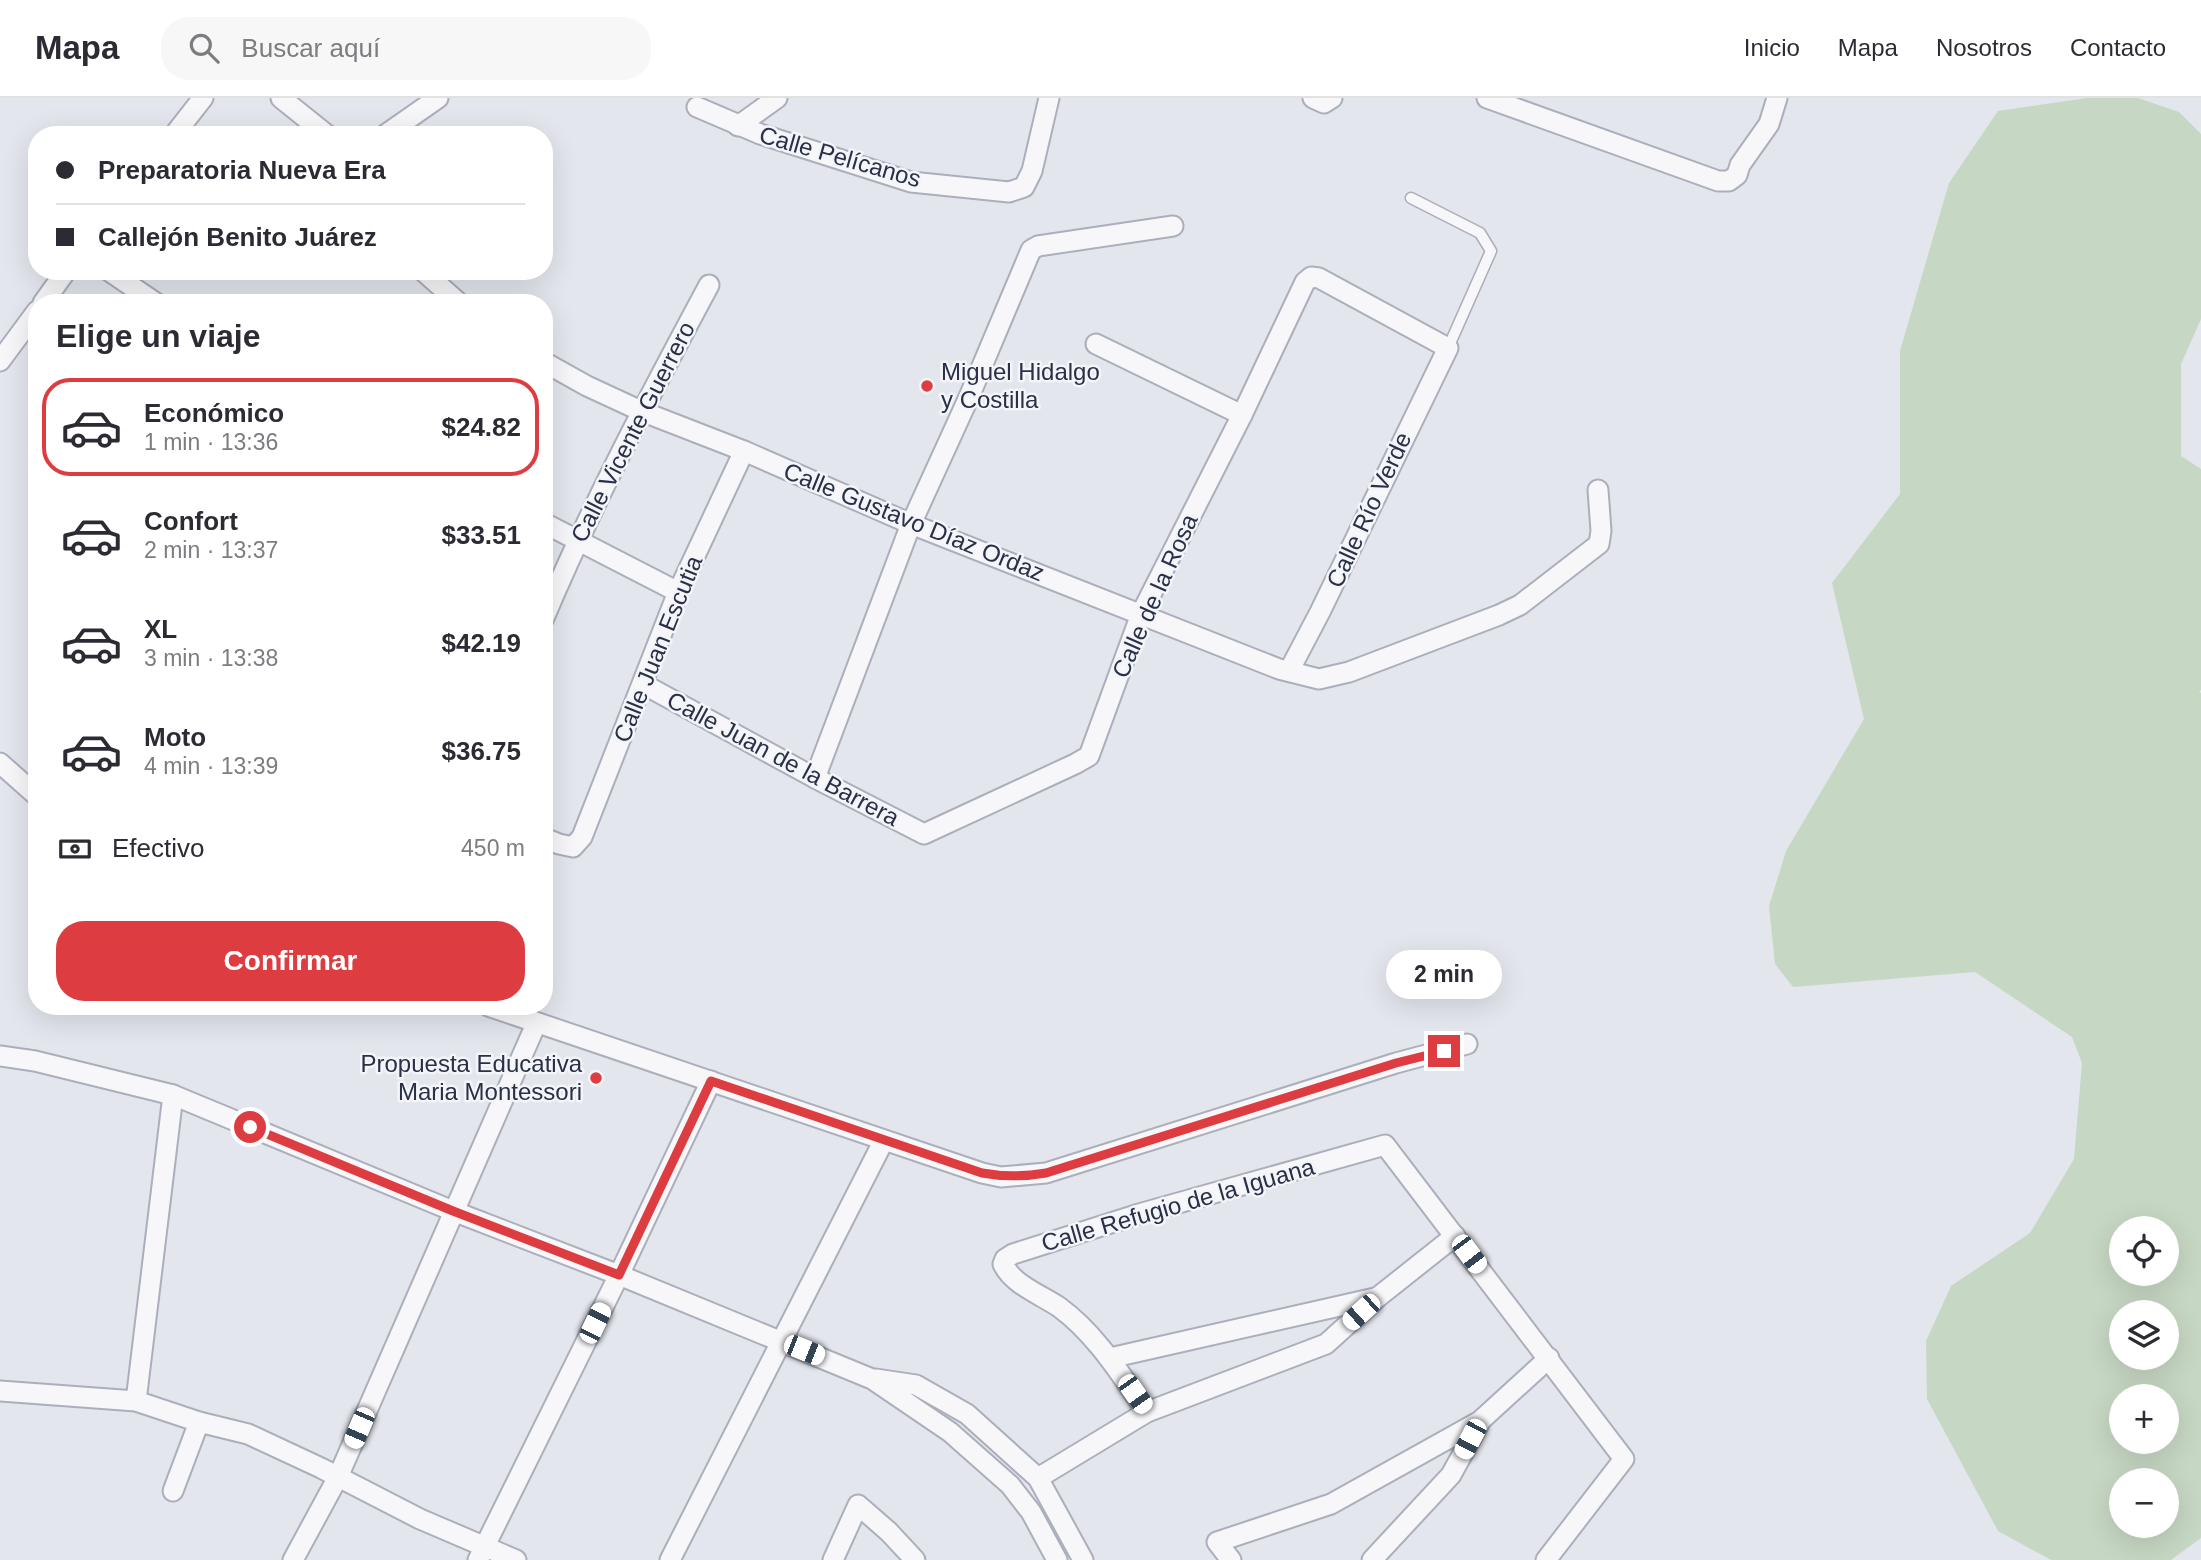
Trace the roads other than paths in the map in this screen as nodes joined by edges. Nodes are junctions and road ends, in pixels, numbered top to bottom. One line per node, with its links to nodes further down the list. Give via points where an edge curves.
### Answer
1 (281, 98): 10 (street)
2 (438, 98): 11 (street)
3 (777, 98): 12 (street)
4 (1049, 98): 12 (street, Calle Pelícanos, via 1032,170 1024,187 1009,192 911,182)
5 (1487, 98): 6 (street, via 1718,181 1737,175 1769,124)
6 (1777, 98)
7 (194, 101): 9 (street)
8 (697, 107): 12 (street, Calle Pelícanos)
9 (179, 126)
10 (316, 126)
11 (398, 126)
12 (738, 126)
13 (1411, 198): 22 (lane, via 1480,233 1491,251)
14 (1173, 226): 29 (street, via 1031,250)
15 (122, 280): 18 (street)
16 (433, 280): 19 (street)
17 (709, 285): 25 (street, Calle Vicente Guerrero)
18 (143, 294)
19 (449, 294)
20 (28, 323): 23 (street)
21 (1096, 344): 26 (street)
22 (1448, 348): 26 (street, Calle de la Rosa, via 1311,277); 35 (street, Calle Río Verde)
23 (0, 362)
24 (553, 367): 25 (street, Calle Gustavo Díaz Ordaz)
25 (641, 411): 27 (street, Calle Gustavo Díaz Ordaz); 31 (street, Calle Vicente Guerrero)
26 (1242, 415): 34 (street, Calle de la Rosa)
27 (744, 451): 29 (street, Calle Gustavo Díaz Ordaz); 32 (street, Calle Juan Escutia)
28 (1598, 489): 35 (street, Calle Gustavo Díaz Ordaz, via 1599,544 1521,605 1349,672 1319,679)
29 (911, 524): 34 (street, Calle Gustavo Díaz Ordaz); 38 (street)
30 (553, 528): 31 (street)
31 (576, 541): 32 (street); 33 (street, Calle Vicente Guerrero)
32 (678, 592): 36 (street, Calle Juan Escutia)
33 (553, 596)
34 (1142, 614): 35 (street, Calle Gustavo Díaz Ordaz); 40 (street, Calle de la Rosa, via 1088,756)
35 (1289, 671)
36 (643, 684): 38 (street, Calle Juan de la Barrera); 41 (street, Calle Juan Escutia, via 582,837 573,847)
37 (0, 763): 39 (street)
38 (815, 778): 40 (street, Calle Juan de la Barrera)
39 (28, 788)
40 (924, 834)
41 (553, 842)
42 (512, 1015): 43 (street)
43 (536, 1024): 46 (street); 49 (street)
44 (1467, 1044): 48 (street, via 1046,1173 1001,1177)
45 (0, 1056): 47 (street)
46 (711, 1081): 48 (street); 51 (street)
47 (173, 1095): 49 (street); 58 (street)
48 (884, 1140): 53 (street)
49 (453, 1211): 51 (street); 62 (street)
50 (1455, 1236): 52 (street); 54 (street, Calle Refugio de la Iguana); 55 (street, Calle Refugio de la Iguana, via 1385,1145 1139,1214 1005,1259 1003,1264 1013,1278 1062,1309)
51 (619, 1275): 53 (street); 65 (street)
52 (1378, 1297): 55 (street); 59 (street, via 1326,1344)
53 (782, 1341): 56 (street); 68 (street)
54 (1549, 1358): 60 (street); 75 (street, Calle Refugio de la Iguana, via 1624,1459)
55 (1110, 1359): 59 (street, Calle Refugio de la Iguana)
56 (872, 1379): 63 (street, via 916,1385 967,1415); 71 (street, via 950,1432 1010,1485)
57 (0, 1391): 58 (street)
58 (136, 1402): 61 (street)
59 (1147, 1412): 63 (street)
60 (1480, 1421): 73 (street, via 1331,1504 1217,1542); 74 (street, via 1451,1475)
61 (199, 1422): 62 (street, via 248,1434); 64 (street)
62 (338, 1476): 65 (street); 66 (street)
63 (1038, 1478): 72 (street)
64 (173, 1491)
65 (482, 1553): 67 (street)
66 (293, 1560)
67 (516, 1560)
68 (670, 1560)
69 (833, 1560): 70 (street, via 858,1505)
70 (915, 1560)
71 (1057, 1560)
72 (1083, 1560)
73 (1231, 1560)
74 (1372, 1560)
75 (1546, 1560)

